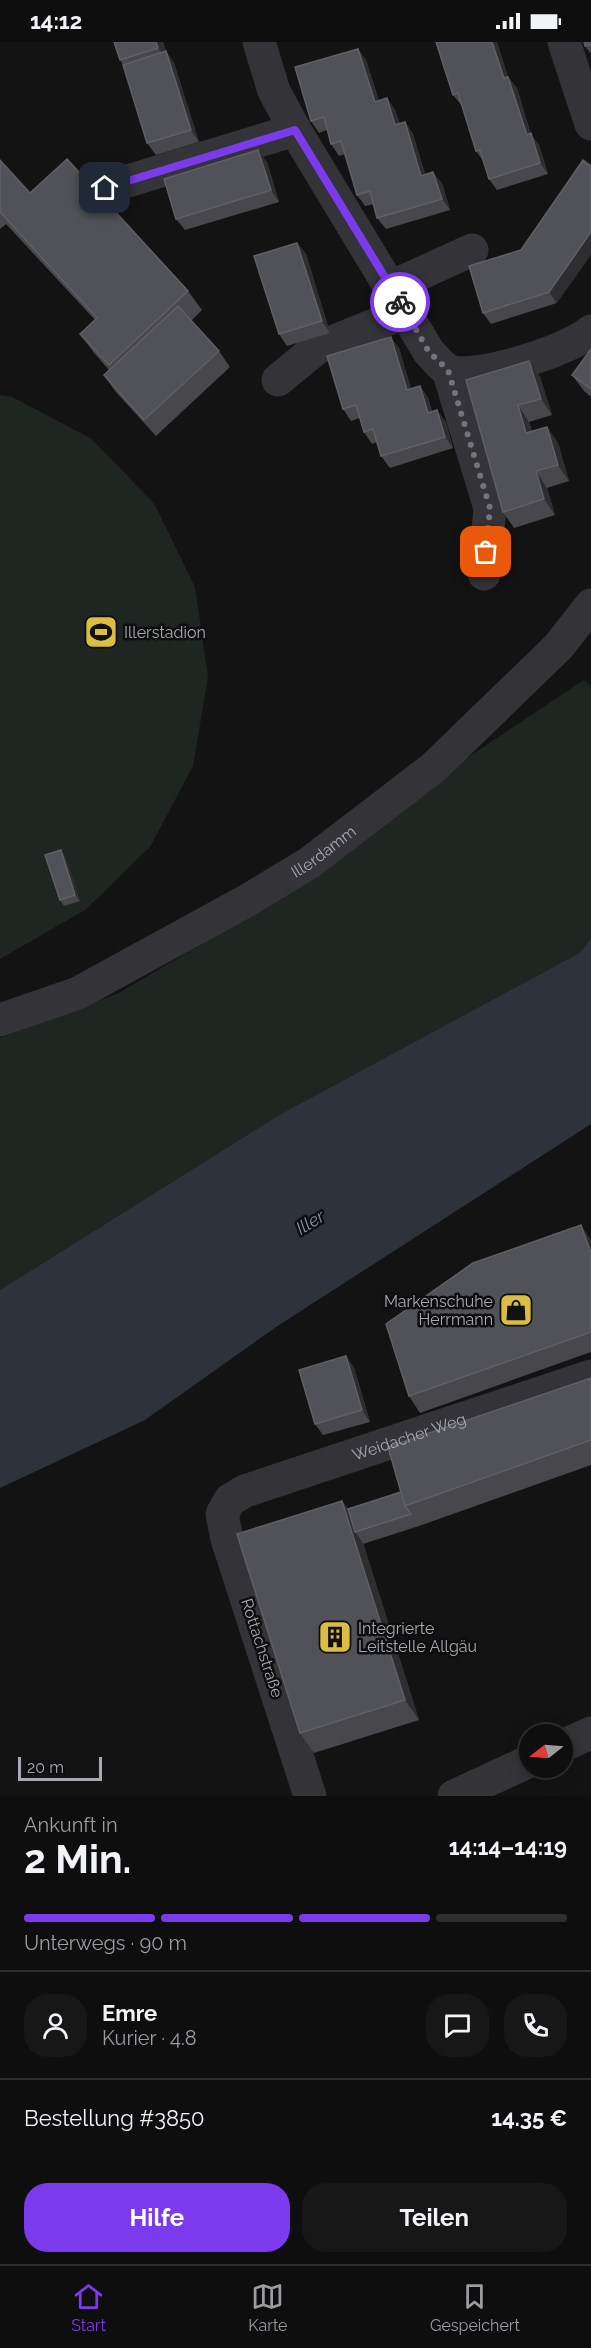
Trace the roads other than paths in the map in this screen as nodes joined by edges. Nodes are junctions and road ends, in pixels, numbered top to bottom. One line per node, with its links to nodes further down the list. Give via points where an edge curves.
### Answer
1 (259, 42): 4 (street, via 274,91)
2 (564, 42): 3 (street)
3 (591, 124)
4 (295, 130): 5 (street); 7 (street)
5 (105, 188)
6 (472, 250): 7 (street)
7 (399, 299): 9 (street, via 429,352); 10 (street, via 317,348)
8 (591, 332): 9 (street, via 555,352 465,374)
9 (448, 370): 11 (street, via 490,508)
10 (278, 380)
11 (484, 574)
12 (591, 605): 13 (street, Illerdamm, via 558,647 433,768 309,863 78,993)
13 (0, 1020)
14 (591, 1376): 15 (street, Weidacher Weg, via 245,1491)
15 (230, 1500): 19 (street, Rottachstraße, via 222,1514 227,1539)
16 (591, 1733): 17 (street)
17 (573, 1741)
18 (519, 1766): 20 (street)
19 (310, 1796)
20 (454, 1796)

